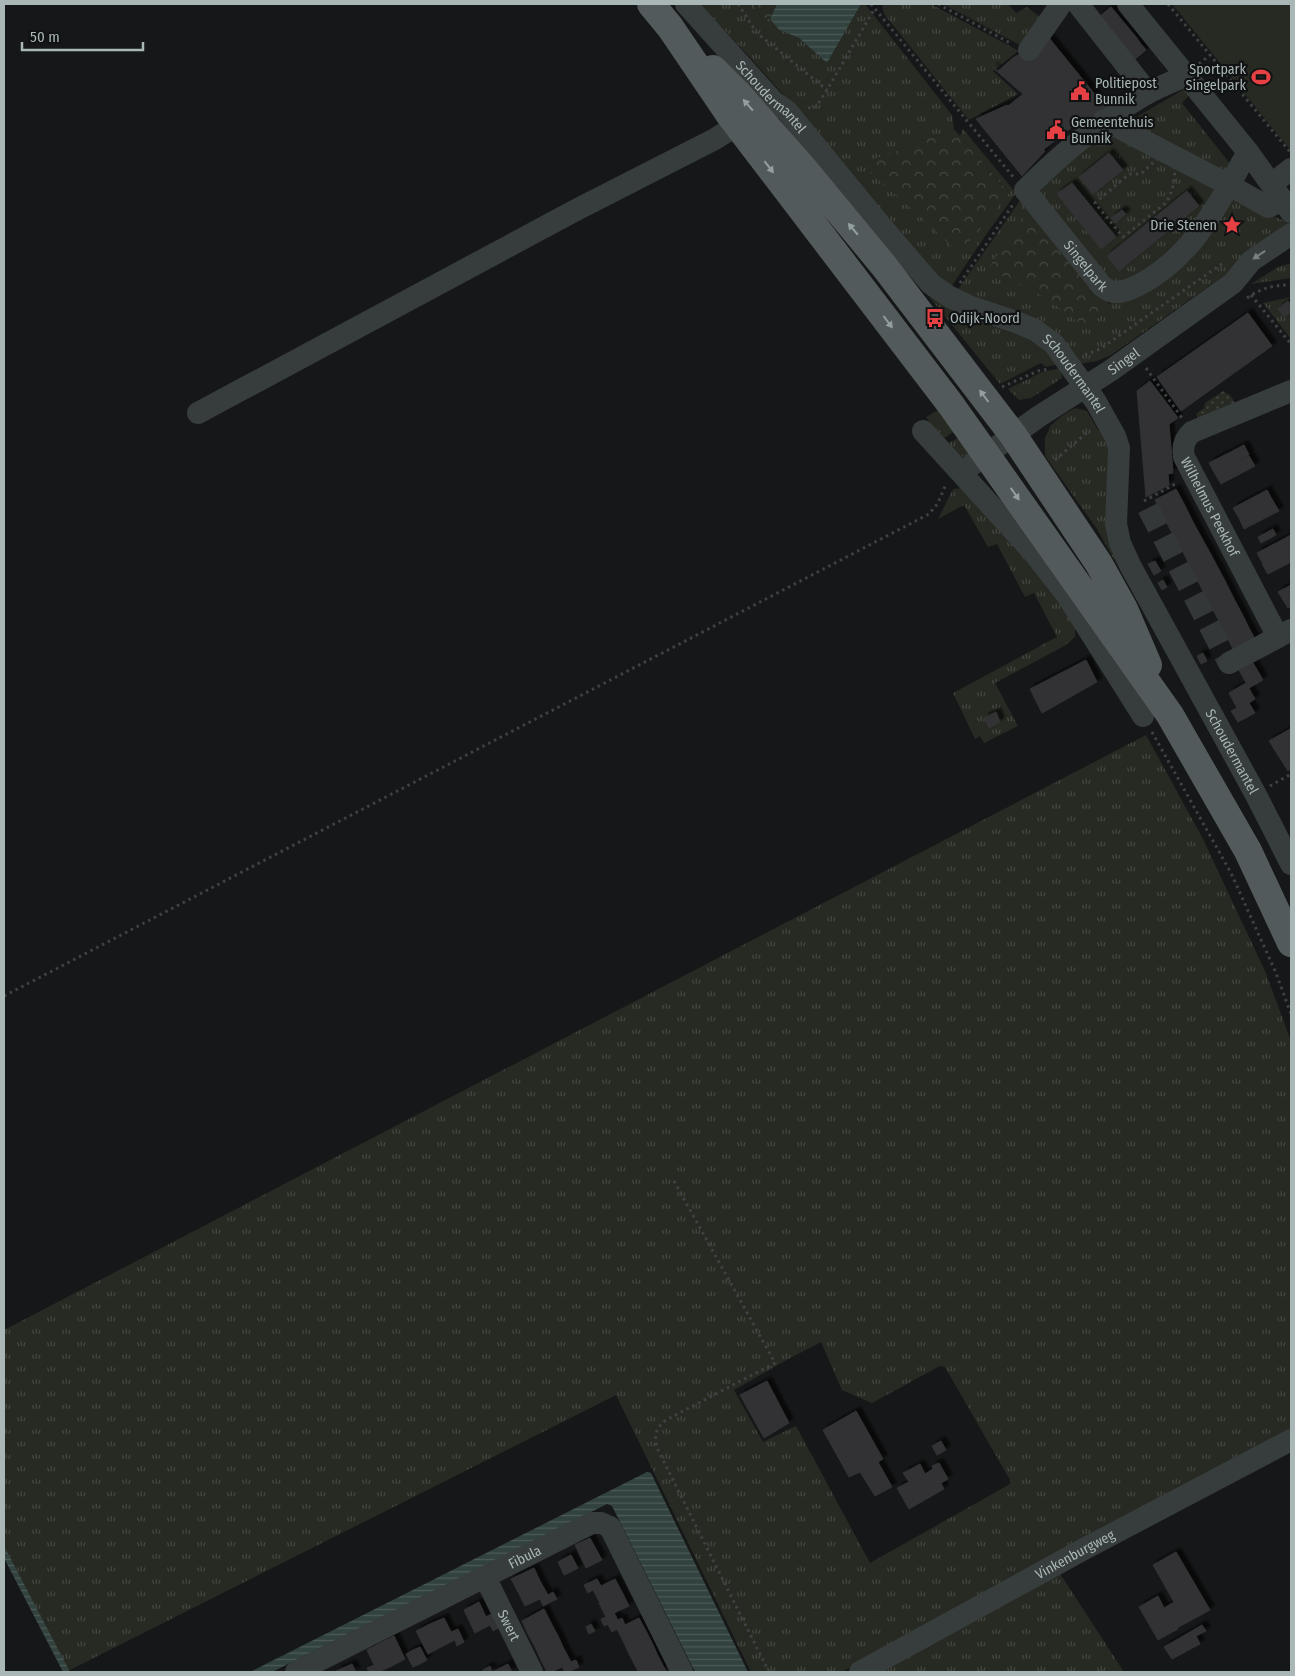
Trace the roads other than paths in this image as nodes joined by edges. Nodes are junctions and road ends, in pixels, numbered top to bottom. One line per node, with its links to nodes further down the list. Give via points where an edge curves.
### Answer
1 (651, 4): 6 (main road, Schoudermantel)
2 (1061, 4): 7 (street)
3 (1078, 4): 9 (street)
4 (1128, 4): 8 (street)
5 (689, 7): 6 (street); 19 (street, Schoudermantel, via 774,102 787,111 931,284 971,307 1035,330 1054,344)
6 (670, 27): 11 (main road, Schoudermantel); 23 (main road, Schoudermantel, one-way to 6, via 884,266 803,168 739,95)
7 (1029, 50)
8 (1185, 76): 9 (street); 12 (street)
9 (1148, 93): 10 (street)
10 (1104, 120): 14 (street); 14 (street, Singelpark, via 1056,159 1025,190 1107,290 1122,292 1145,281 1176,259 1204,227)
11 (737, 125): 21 (street); 24 (main road, Schoudermantel, one-way to 24)
12 (1248, 152): 14 (street, Singelpark); 15 (street)
13 (1291, 169): 15 (street)
14 (1229, 185): 15 (street, via 1268,208)
15 (1282, 198)
16 (1291, 234): 18 (street, Singel, one-way to 18, via 1251,261)
17 (1291, 252): 18 (street, Singel, via 1259,274)
18 (1233, 283): 19 (street, Singel)
19 (1086, 388): 23 (street, Singel); 30 (street, Schoudermantel, via 1105,417 1119,448 1116,524 1120,543)
20 (1291, 391): 26 (street, Wilhelmus Peekhof, via 1192,432 1187,436 1183,449 1193,474)
21 (198, 413)
22 (923, 431): 25 (street)
23 (1013, 435): 24 (street, Singel); 28 (main road, Schoudermantel, via 1099,564 1124,609)
24 (987, 454): 25 (street); 28 (main road, Schoudermantel, one-way to 28)
25 (958, 469): 29 (street, via 1021,537 1066,594)
26 (1285, 634): 27 (street)
27 (1229, 664)
28 (1170, 715): 31 (main road, Schoudermantel, via 1248,851)
29 (1143, 716)
30 (1291, 864)
31 (1291, 943)
32 (1291, 1440): 37 (street, Vinkenburgweg)
33 (485, 1577): 34 (street, Fibula); 35 (street, Swert); 36 (street, Fibula, via 592,1523 610,1527)
34 (307, 1670)
35 (532, 1672)
36 (682, 1672)
37 (860, 1672)

